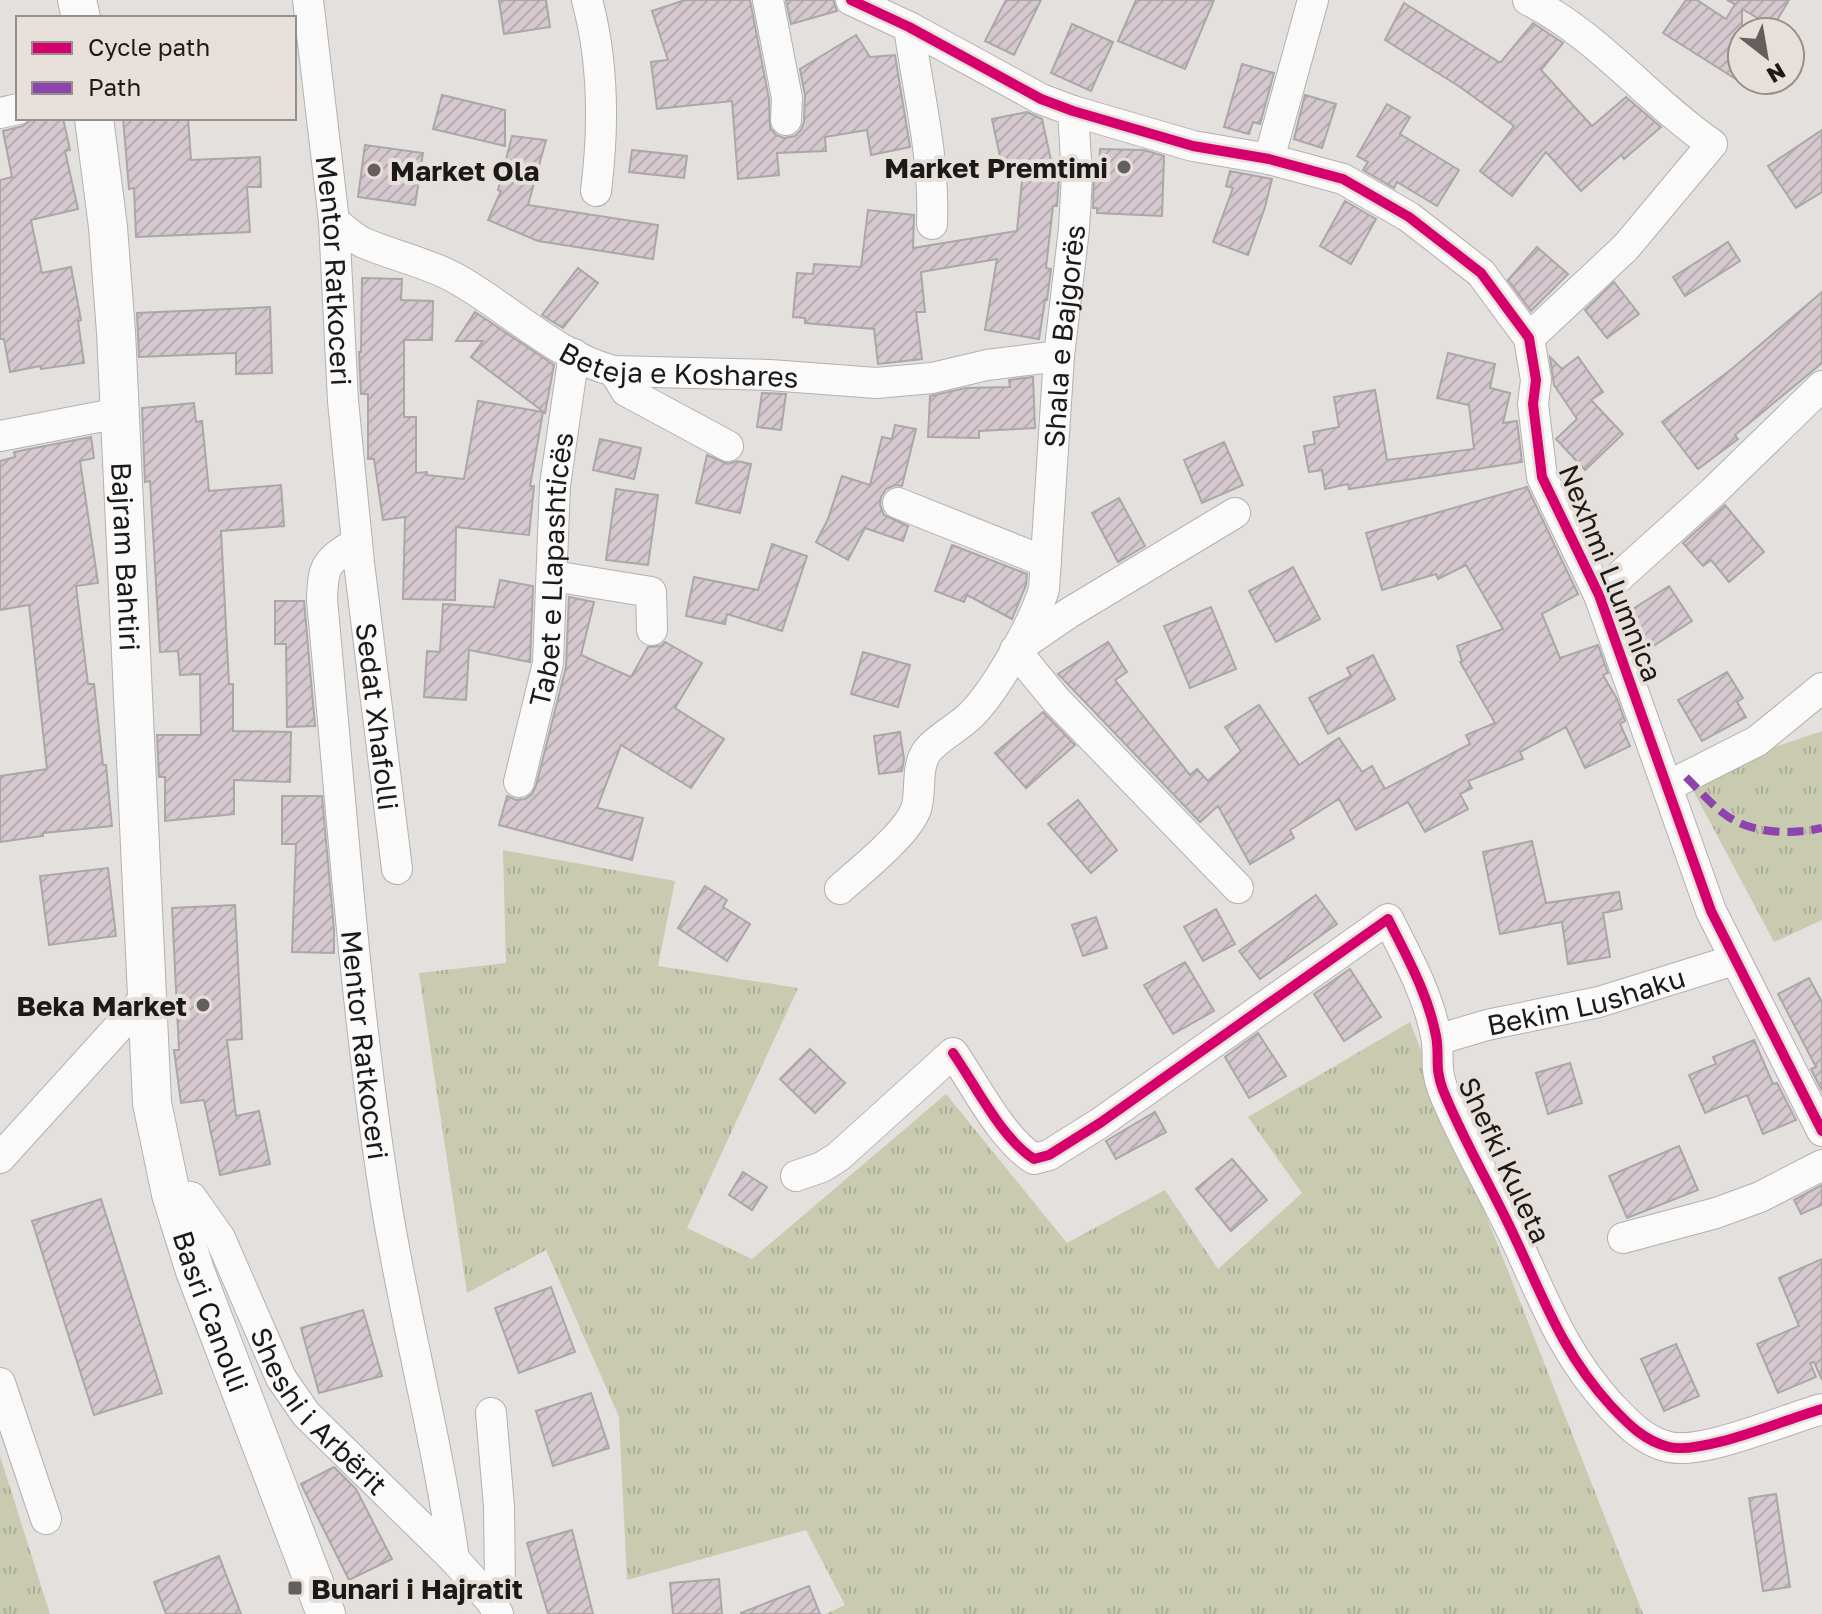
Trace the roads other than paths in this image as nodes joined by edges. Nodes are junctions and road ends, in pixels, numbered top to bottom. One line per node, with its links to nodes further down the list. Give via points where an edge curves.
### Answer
1 (308, 0): 13 (street, Mentor Ratkoceri)
2 (587, 0): 12 (street, via 602,100)
3 (768, 0): 10 (street, via 787,98)
4 (851, 0): 7 (street, Nexhmi Llumnica)
5 (1313, 0): 11 (street)
6 (1528, 0): 15 (street, via 1553,13 1712,144 1626,247)
7 (909, 27): 8 (street, Nexhmi Llumnica); 14 (street, via 931,160)
8 (1073, 111): 11 (street, Nexhmi Llumnica, via 1193,146); 17 (street, Shala e Bajgorës, via 1077,177)
9 (94, 120): 20 (main road, Bajram Bahtiri, via 108,227)
10 (786, 120)
11 (1269, 159): 15 (street, Nexhmi Llumnica, via 1343,179 1409,217 1481,273)
12 (596, 191)
13 (334, 221): 16 (street, Beteja e Koshares, via 361,242 455,278); 25 (street, Mentor Ratkoceri, via 343,401)
14 (932, 224)
15 (1529, 338): 28 (street, Nexhmi Llumnica, via 1542,477)
16 (574, 354): 18 (street, Beteja e Koshares); 27 (street, Tabet e Llapashticës, via 555,485)
17 (1059, 356): 18 (street, Beteja e Koshares, via 876,383); 26 (street, Shala e Bajgorës)
18 (614, 371): 22 (street, via 626,391)
19 (1822, 386): 28 (street)
20 (119, 413): 21 (street); 38 (main road, Bajram Bahtiri)
21 (0, 436)
22 (728, 446)
23 (898, 503): 26 (street)
24 (1235, 513): 30 (street, Shala e Bajgorës)
25 (358, 552): 34 (street, Sedat Xhafolli); 50 (street, Mentor Ratkoceri, via 337,555 323,572 322,600 352,938 385,1199)
26 (1046, 562): 30 (street, Shala e Bajgorës, via 1037,614)
27 (553, 576): 29 (street, via 651,592); 32 (street, Tabet e Llapashticës, via 548,663)
28 (1599, 595): 33 (street, Nexhmi Llumnica)
29 (652, 630)
30 (1015, 650): 35 (street, via 1056,700); 36 (street, Shala e Bajgorës, via 971,715 927,751 916,809 908,823)
31 (1822, 688): 33 (street, via 1757,741)
32 (519, 782)
33 (1668, 786): 37 (street, Nexhmi Llumnica, via 1711,911)
34 (397, 869)
35 (1238, 888)
36 (840, 889)
37 (1734, 960): 39 (street, Bekim Lushaku, via 1599,1002); 40 (street, Nexhmi Llumnica)
38 (146, 997): 41 (street); 44 (main road, Basri Canolli, via 152,1103)
39 (1437, 1040): 43 (street, Shefki Kuleta, via 1420,983 1388,919 1049,1155 1034,1159 1020,1150 953,1053 838,1157); 47 (street, Shefki Kuleta, via 1442,1088 1551,1321 1577,1366 1629,1425 1652,1442 1674,1448 1702,1445)
40 (1822, 1131)
41 (0, 1158)
42 (1822, 1165): 45 (street, via 1745,1203)
43 (796, 1176)
44 (171, 1194): 50 (street, Sheshi i Arbërit, via 191,1197 207,1216 281,1378 306,1414); 52 (main road, Basri Canolli, via 195,1271)
45 (1623, 1238)
46 (0, 1383): 49 (street)
47 (1822, 1409)
48 (491, 1413): 51 (street, via 499,1507 500,1584)
49 (46, 1519)
50 (454, 1559): 51 (street, Sheshi i Arbërit)
51 (495, 1608)
52 (326, 1614)

